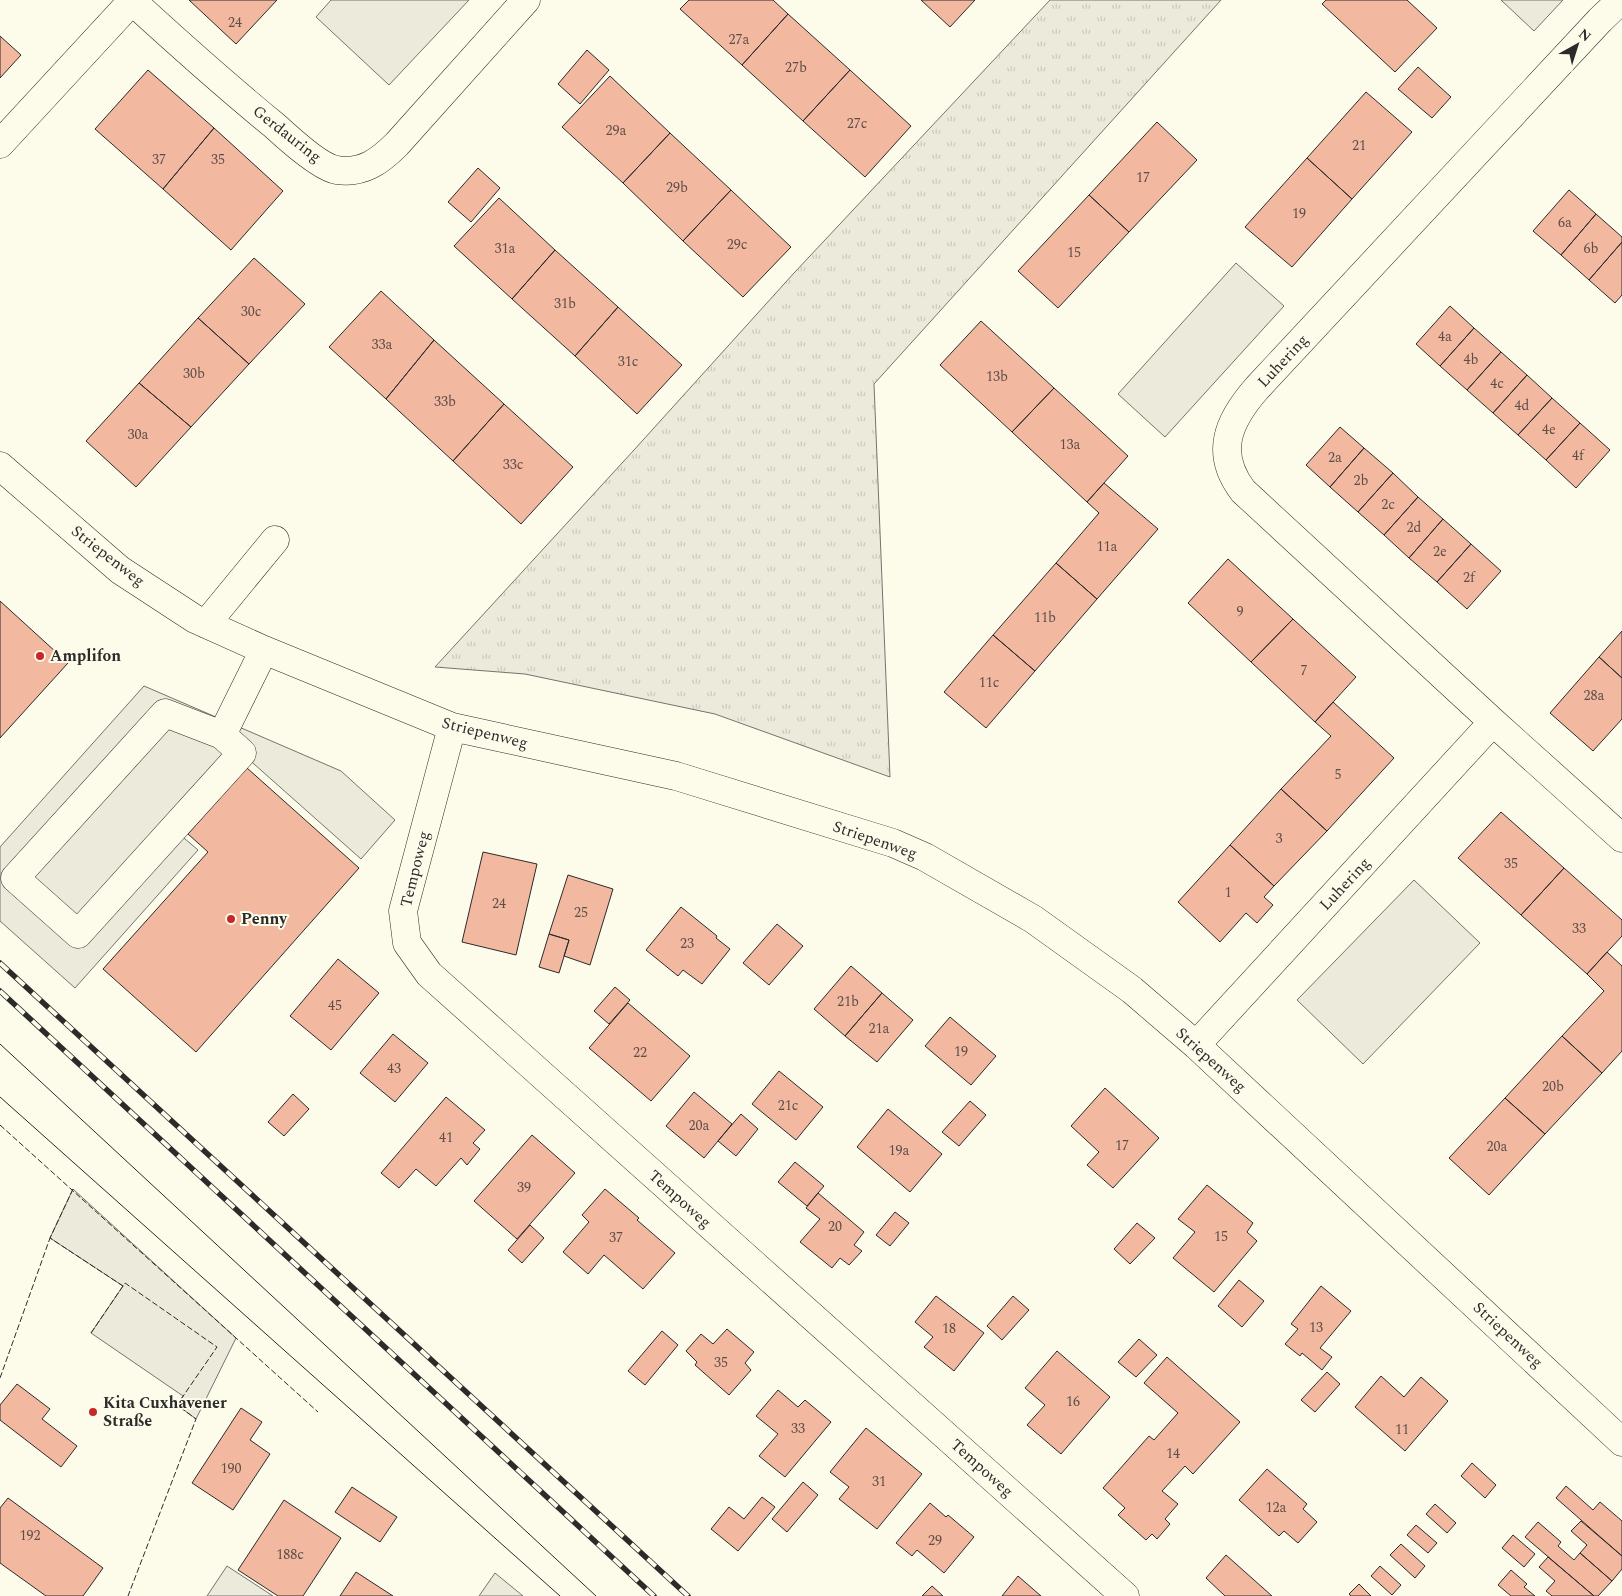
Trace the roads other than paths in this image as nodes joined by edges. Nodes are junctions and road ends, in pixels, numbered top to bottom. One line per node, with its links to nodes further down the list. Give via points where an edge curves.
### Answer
1 (131, 0): 2 (street, Gerdauring, via 309,155 335,170 357,171 380,160 397,144); 4 (street, Gerdauring)
2 (526, 0)
3 (1621, 0): 9 (street, Luhering, via 1257,388 1234,418 1227,438 1228,463 1233,478 1243,491)
4 (0, 144)
5 (0, 466): 7 (street, Striepenweg, via 120,570)
6 (275, 540): 7 (street)
7 (206, 624): 8 (street, Striepenweg)
8 (264, 650): 10 (street, Striepenweg); 11 (street)
9 (1493, 722): 12 (street, Luhering); 13 (street, Luhering)
10 (452, 727): 13 (street, Striepenweg, via 676,776 892,843 925,857 1033,918 1132,990); 15 (street, Tempoweg, via 403,911 407,943 429,974)
11 (222, 735): 11 (street, via 165,713 15,878 78,934 242,753)
12 (1622, 838)
13 (1196, 1045): 14 (street, Striepenweg)
14 (1622, 1442)
15 (1126, 1596)

